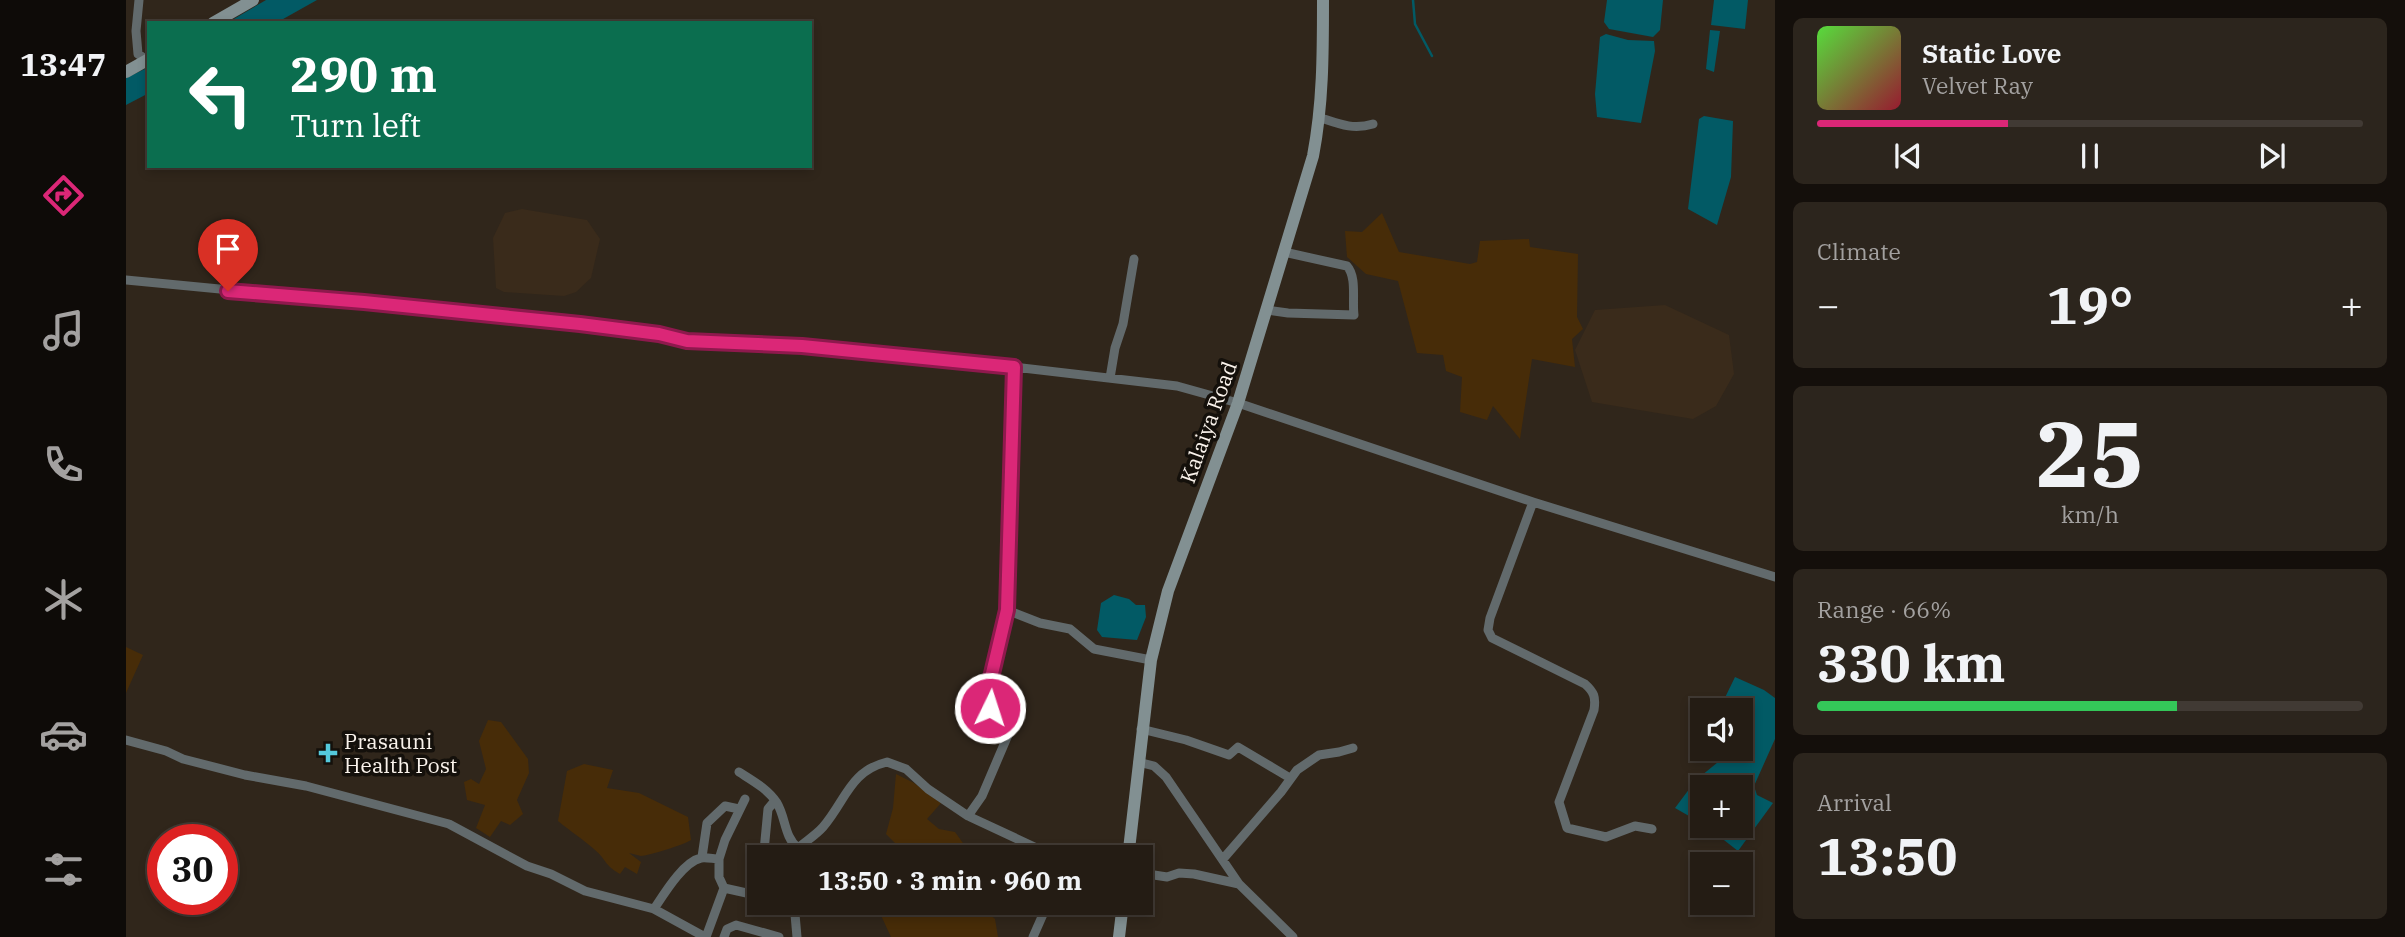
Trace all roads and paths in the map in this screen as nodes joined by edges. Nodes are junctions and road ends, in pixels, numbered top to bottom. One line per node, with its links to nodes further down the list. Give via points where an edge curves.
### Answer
1 (139, 0): 5 (street, via 136,42 138,54)
2 (253, 0): 4 (main road)
3 (1323, 0): 8 (main road, Kalaiya Road)
4 (216, 21)
5 (147, 59)
6 (147, 61): 7 (main road)
7 (126, 72)
8 (1321, 118): 9 (street, via 1344,127); 10 (main road, Kalaiya Road)
9 (1373, 124)
10 (1284, 252): 13 (main road, Kalaiya Road); 13 (street, via 1347,266 1353,283 1354,315)
11 (1134, 259): 15 (street)
12 (126, 280): 14 (street, via 580,324 687,341 802,346)
13 (1266, 310): 16 (main road, Kalaiya Road)
14 (1014, 367): 15 (street); 19 (street)
15 (1110, 379): 16 (street, via 1177,386)
16 (1238, 403): 17 (street); 20 (main road, Kalaiya Road, via 1182,550)
17 (1532, 502): 18 (street); 31 (street, via 1489,630 1492,638 1585,684 1596,699 1559,802 1567,828 1606,837 1635,826)
18 (1775, 577)
19 (1007, 610): 20 (street, via 1070,629 1094,649); 30 (street, via 989,705 1014,721 982,796)
20 (1151, 660): 21 (main road, Kalaiya Road)
21 (1142, 729): 24 (main road, Kalaiya Road); 26 (street, via 1229,755 1238,747)
22 (126, 740): 44 (street, via 183,759 449,824 585,891)
23 (1353, 748): 26 (street, via 1319,755)
24 (1138, 762): 36 (main road, Kalaiya Road); 39 (street, via 1154,766 1166,777)
25 (739, 772): 28 (street)
26 (1290, 778): 39 (street)
27 (745, 799): 29 (street)
28 (777, 803): 32 (street, via 768,809); 33 (street)
29 (739, 809): 37 (street, via 725,806 707,823); 38 (street)
30 (968, 816): 34 (street, via 906,769 887,762 859,775); 35 (street)
31 (1652, 829)
32 (765, 845)
33 (792, 845)
34 (805, 845)
35 (1030, 845)
36 (1129, 845)
37 (702, 857): 38 (street); 44 (street, via 676,877)
38 (719, 859): 42 (street)
39 (1223, 859): 41 (street)
40 (1153, 875): 41 (street, via 1194,874)
41 (1239, 884): 54 (street)
42 (724, 888): 43 (street); 48 (street)
43 (747, 893)
44 (654, 909): 48 (street)
45 (794, 915): 51 (street)
46 (1043, 915): 52 (street)
47 (1122, 915): 53 (main road)
48 (706, 937)
49 (724, 937): 50 (street, via 727,929 736,925)
50 (779, 937)
51 (797, 937)
52 (1033, 937)
53 (1119, 937)
54 (1293, 937)

